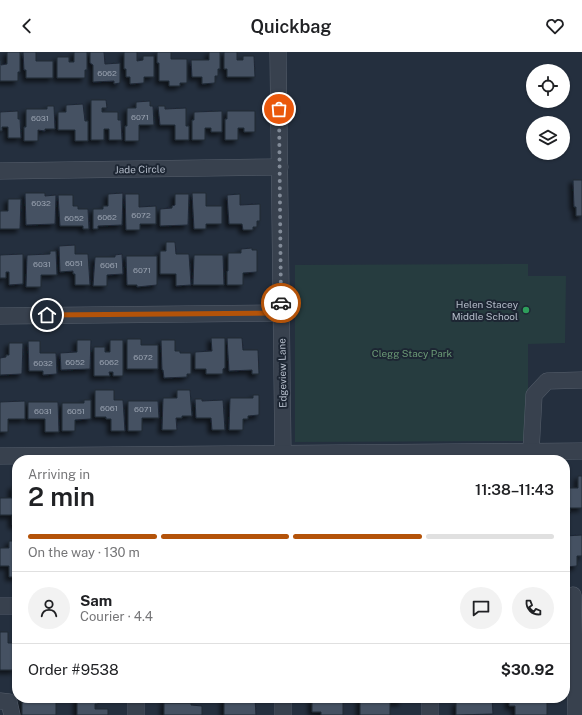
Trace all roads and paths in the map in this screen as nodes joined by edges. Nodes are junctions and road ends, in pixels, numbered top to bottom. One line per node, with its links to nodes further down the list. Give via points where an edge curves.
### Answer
1 (278, 52): 2 (street, Edgeview Lane)
2 (280, 166): 3 (street, Jade Circle); 4 (street, Edgeview Lane)
3 (0, 171)
4 (281, 313): 5 (street); 9 (street, Edgeview Lane)
5 (0, 316)
6 (582, 380): 7 (street, via 547,381 534,395)
7 (531, 451): 8 (street); 12 (street)
8 (582, 451)
9 (283, 454): 10 (street); 11 (street)
10 (142, 455)
11 (359, 455)
12 (454, 455)
13 (0, 456): 14 (street)
14 (12, 456)
15 (574, 595): 26 (street)
16 (0, 606): 17 (street)
17 (12, 606)
18 (0, 701): 22 (street, via 9,702)
19 (136, 703): 23 (street)
20 (283, 703): 24 (street)
21 (430, 703): 25 (street)
22 (12, 715)
23 (136, 715)
24 (283, 715)
25 (430, 715)
26 (576, 715)

